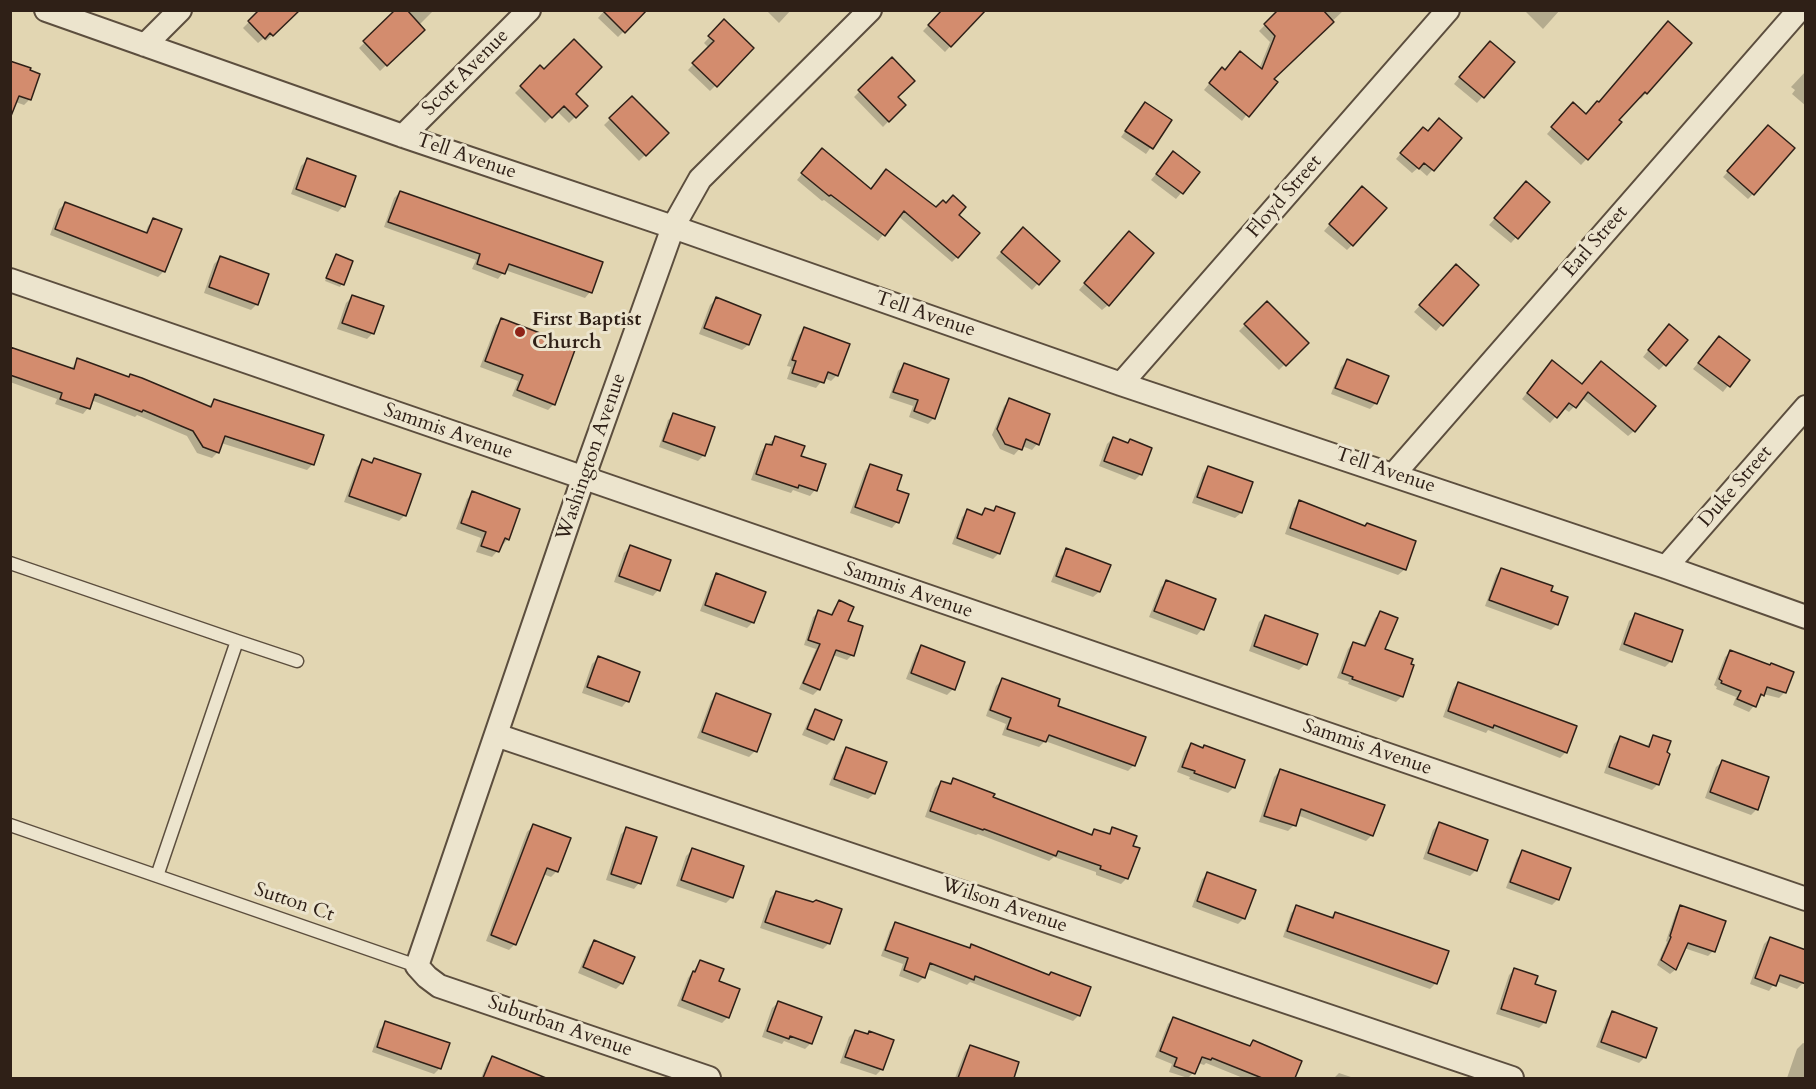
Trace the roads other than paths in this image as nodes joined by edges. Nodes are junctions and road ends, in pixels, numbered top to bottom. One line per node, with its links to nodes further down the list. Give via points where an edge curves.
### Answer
1 (46, 10): 7 (street, Tell Avenue)
2 (180, 10): 7 (street)
3 (529, 10): 8 (street, Scott Avenue)
4 (870, 10): 9 (street, Washington Avenue, via 700,179)
5 (1448, 10): 11 (street, Floyd Street)
6 (1799, 10): 13 (street, Earl Street)
7 (145, 45): 8 (street, Tell Avenue)
8 (403, 136): 9 (street, Tell Avenue)
9 (673, 227): 11 (street, Tell Avenue); 14 (street, Washington Avenue)
10 (10, 280): 14 (street, Sammis Avenue)
11 (1121, 384): 13 (street, Tell Avenue)
12 (1806, 407): 16 (street, Duke Street)
13 (1394, 474): 16 (street, Tell Avenue)
14 (583, 479): 20 (street, Washington Avenue); 23 (street, Sammis Avenue)
15 (10, 563): 18 (lane)
16 (1666, 567): 17 (street, Tell Avenue)
17 (1806, 617)
18 (237, 641): 19 (lane); 22 (lane)
19 (297, 661)
20 (496, 735): 24 (street, Washington Avenue); 26 (street, Wilson Avenue)
21 (10, 825): 22 (lane, Sutton Ct)
22 (157, 876): 24 (lane, Sutton Ct)
23 (1806, 899)
24 (417, 966): 25 (street, Suburban Avenue, via 439,986)
25 (709, 1078)
26 (1512, 1078)

